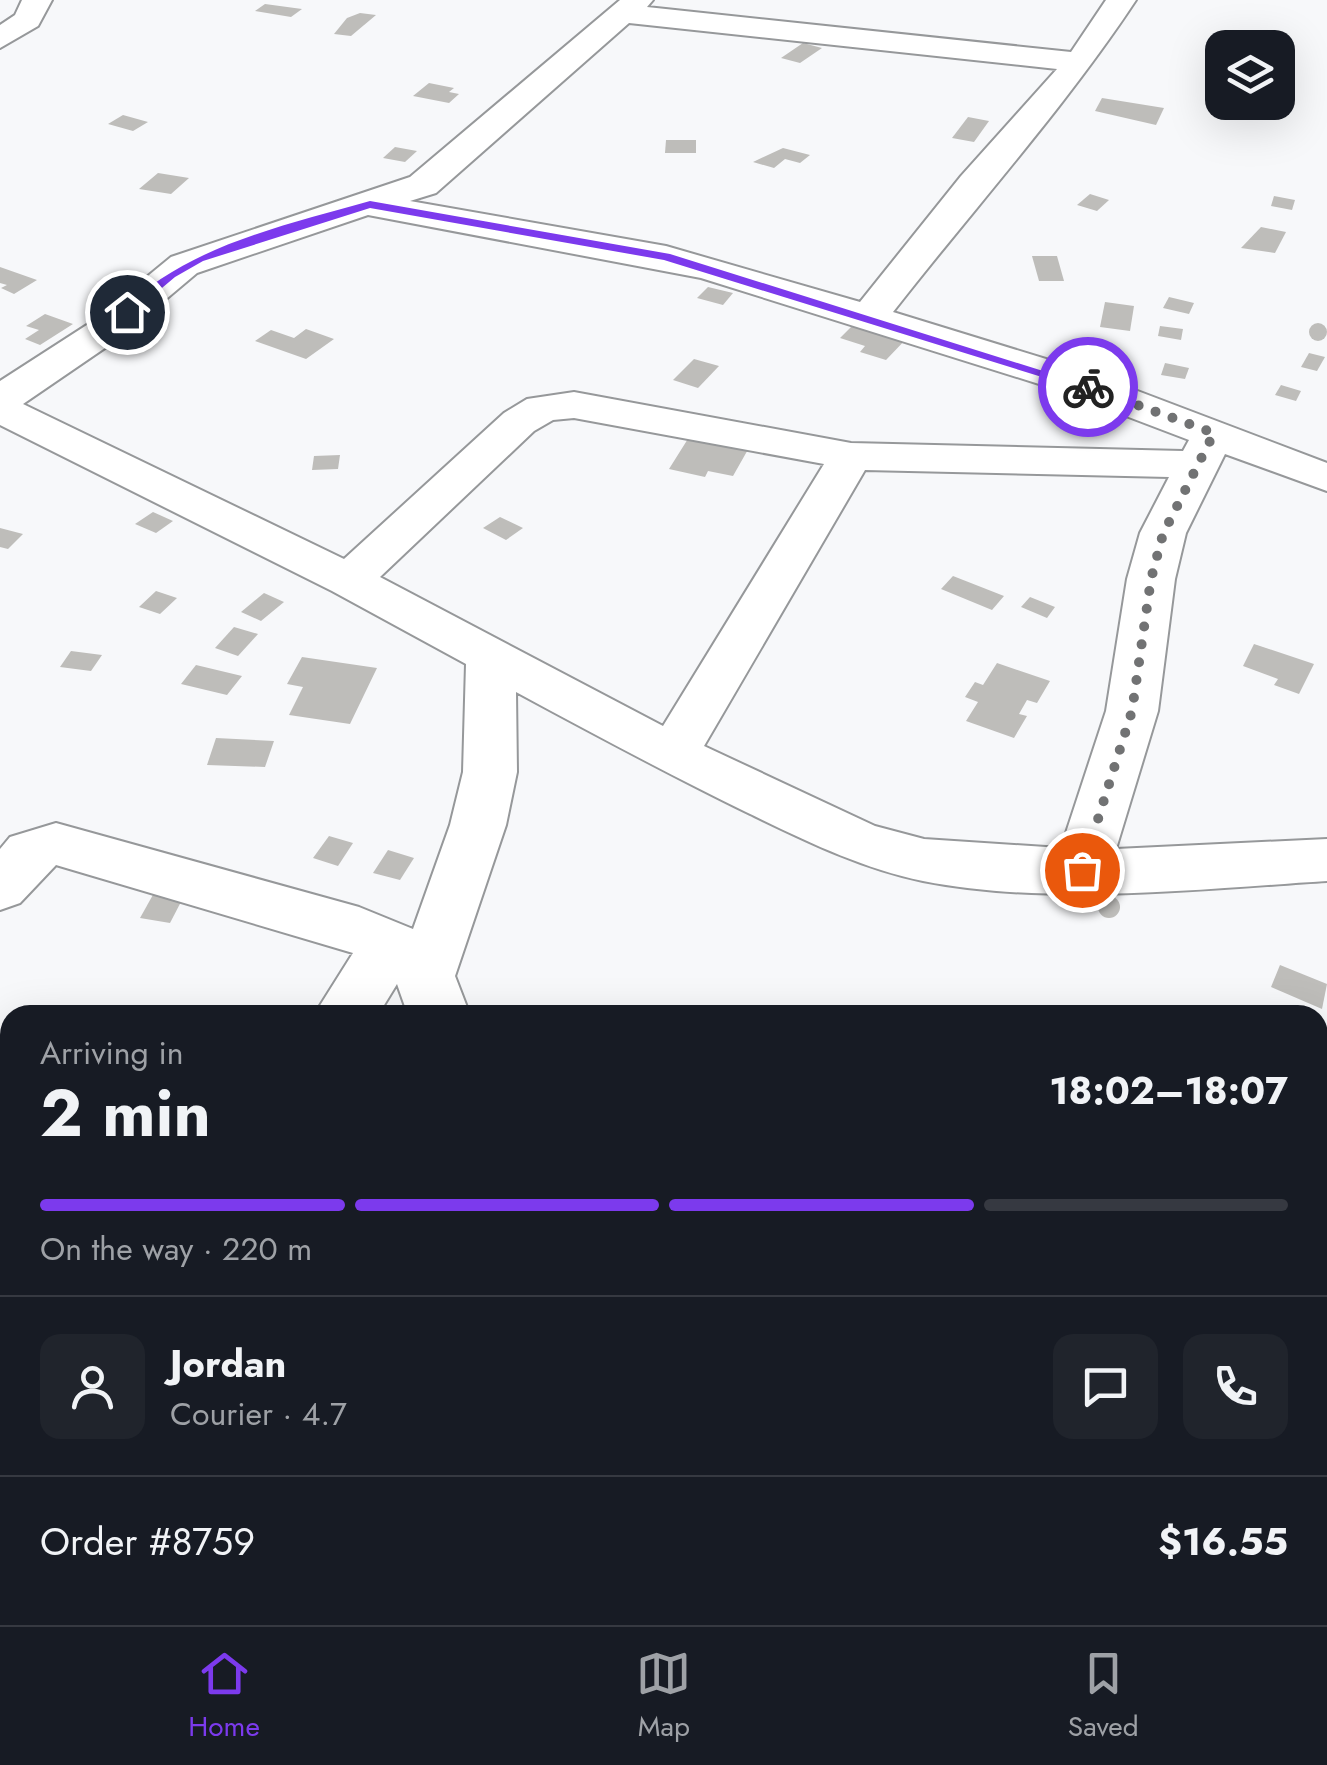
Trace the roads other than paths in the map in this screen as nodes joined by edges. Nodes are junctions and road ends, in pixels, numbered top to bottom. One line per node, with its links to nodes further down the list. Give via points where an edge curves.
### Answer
1 (37, 0): 4 (street, via 26,20)
2 (1121, 0): 5 (street)
3 (632, 7): 5 (street); 6 (street, via 434,177)
4 (0, 39)
5 (1080, 62): 7 (street)
6 (370, 204): 7 (street, via 666,257); 8 (street, via 184,266 106,329)
7 (868, 318): 10 (street, via 1070,380)
8 (0, 400)
9 (0, 408): 13 (street)
10 (1206, 449): 11 (street); 12 (street); 17 (street, via 1163,534 1132,711)
11 (851, 456): 13 (street, via 574,405 542,408); 15 (street)
12 (1327, 478)
13 (349, 580): 14 (street)
14 (490, 656): 15 (street); 19 (street, via 490,772 478,825)
15 (674, 754): 17 (street, via 860,843 924,860)
16 (1327, 860): 17 (street)
17 (1082, 870)
18 (0, 888): 19 (street, via 30,852 56,844 359,930)
19 (419, 977): 20 (street)
20 (364, 1005)

